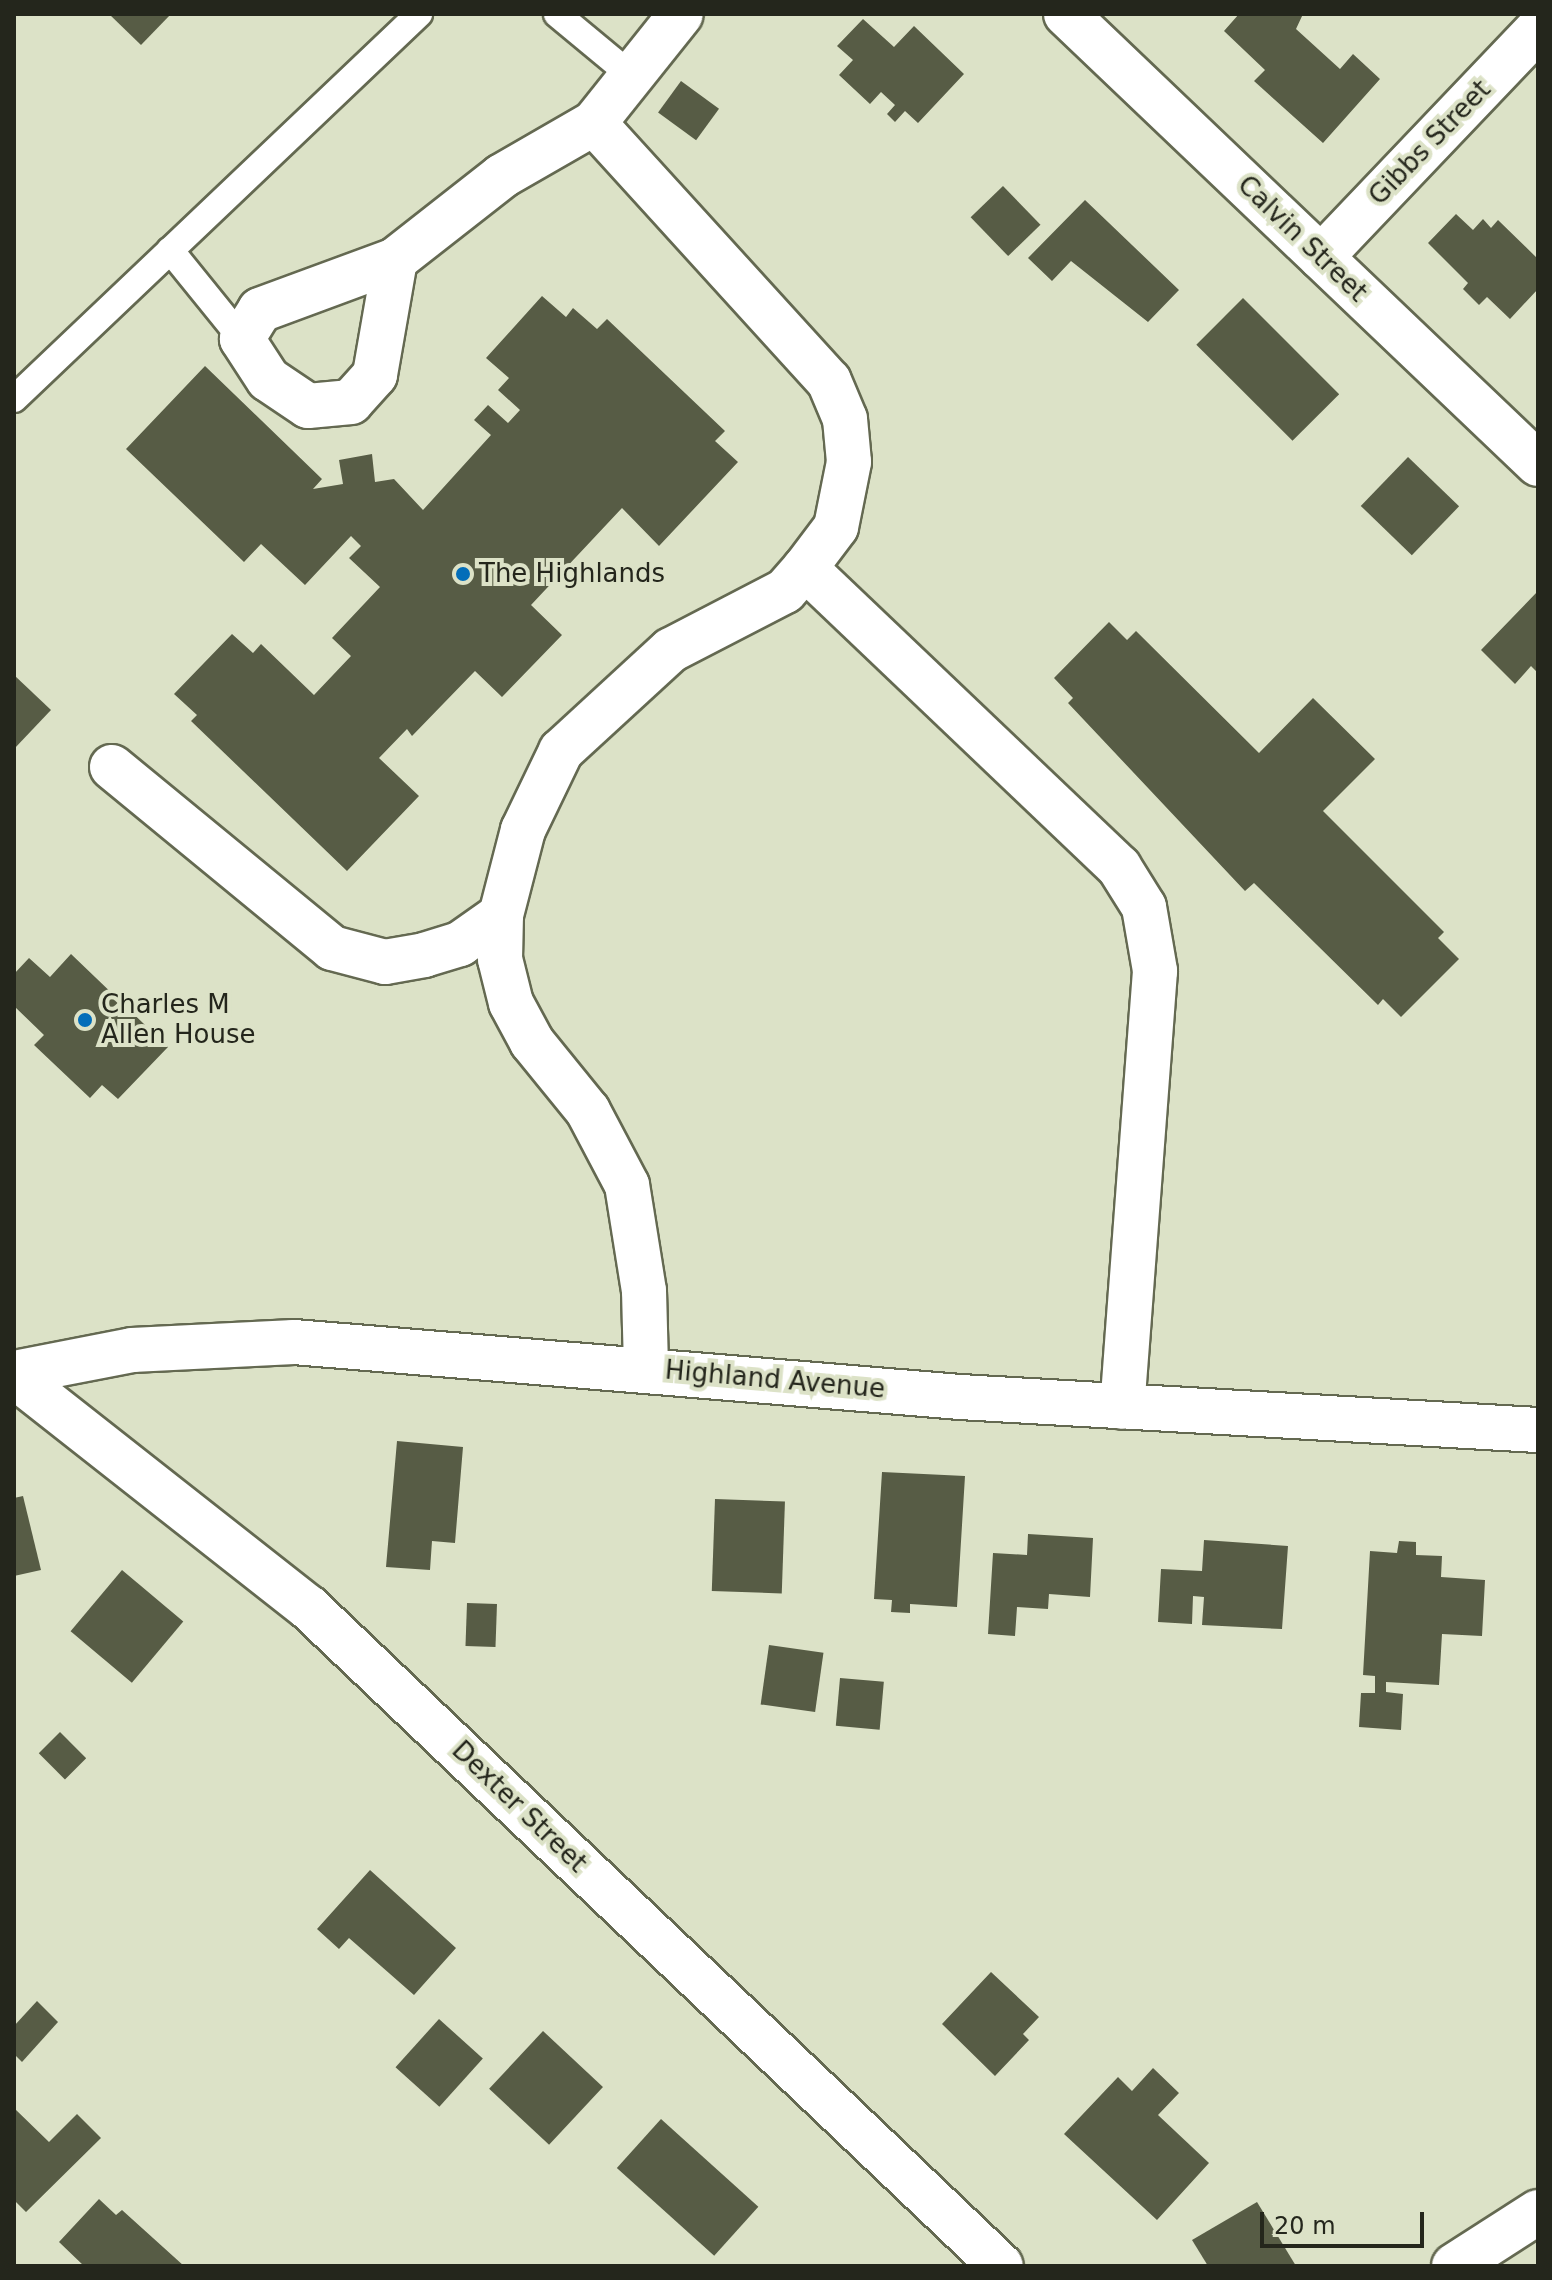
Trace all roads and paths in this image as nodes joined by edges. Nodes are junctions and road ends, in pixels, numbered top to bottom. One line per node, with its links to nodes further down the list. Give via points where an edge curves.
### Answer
1 (419, 14): 8 (lane)
2 (557, 14): 6 (lane)
3 (681, 14): 6 (street)
4 (1066, 14): 9 (street, Calvin Street)
5 (1538, 29): 9 (street, Gibbs Street)
6 (628, 73): 7 (street)
7 (594, 123): 10 (street, via 502,176); 14 (street, via 829,381 845,419 849,462 836,527)
8 (170, 250): 11 (lane); 12 (lane)
9 (1321, 257): 13 (street, Calvin Street)
10 (395, 260): 11 (street, via 260,310); 11 (street, via 375,375 351,402 308,406 268,379)
11 (242, 339)
12 (14, 399)
13 (1538, 464)
14 (805, 568): 16 (street, via 785,591 671,650 561,751 523,830); 19 (street, via 1119,867 1144,907 1155,971)
15 (112, 767): 16 (street, via 332,948 385,962 424,955 460,944)
16 (501, 915): 17 (street, via 500,959 511,1003 532,1042 588,1111 627,1185 644,1291)
17 (646, 1367): 18 (street, Highland Avenue, via 294,1342 132,1350); 19 (street, Highland Avenue)
18 (14, 1374): 22 (street, Dexter Street, via 308,1607)
19 (1122, 1407): 20 (street, Highland Avenue)
20 (1538, 1430)
21 (1538, 2212): 23 (street)
22 (1001, 2266)
23 (1454, 2266)

